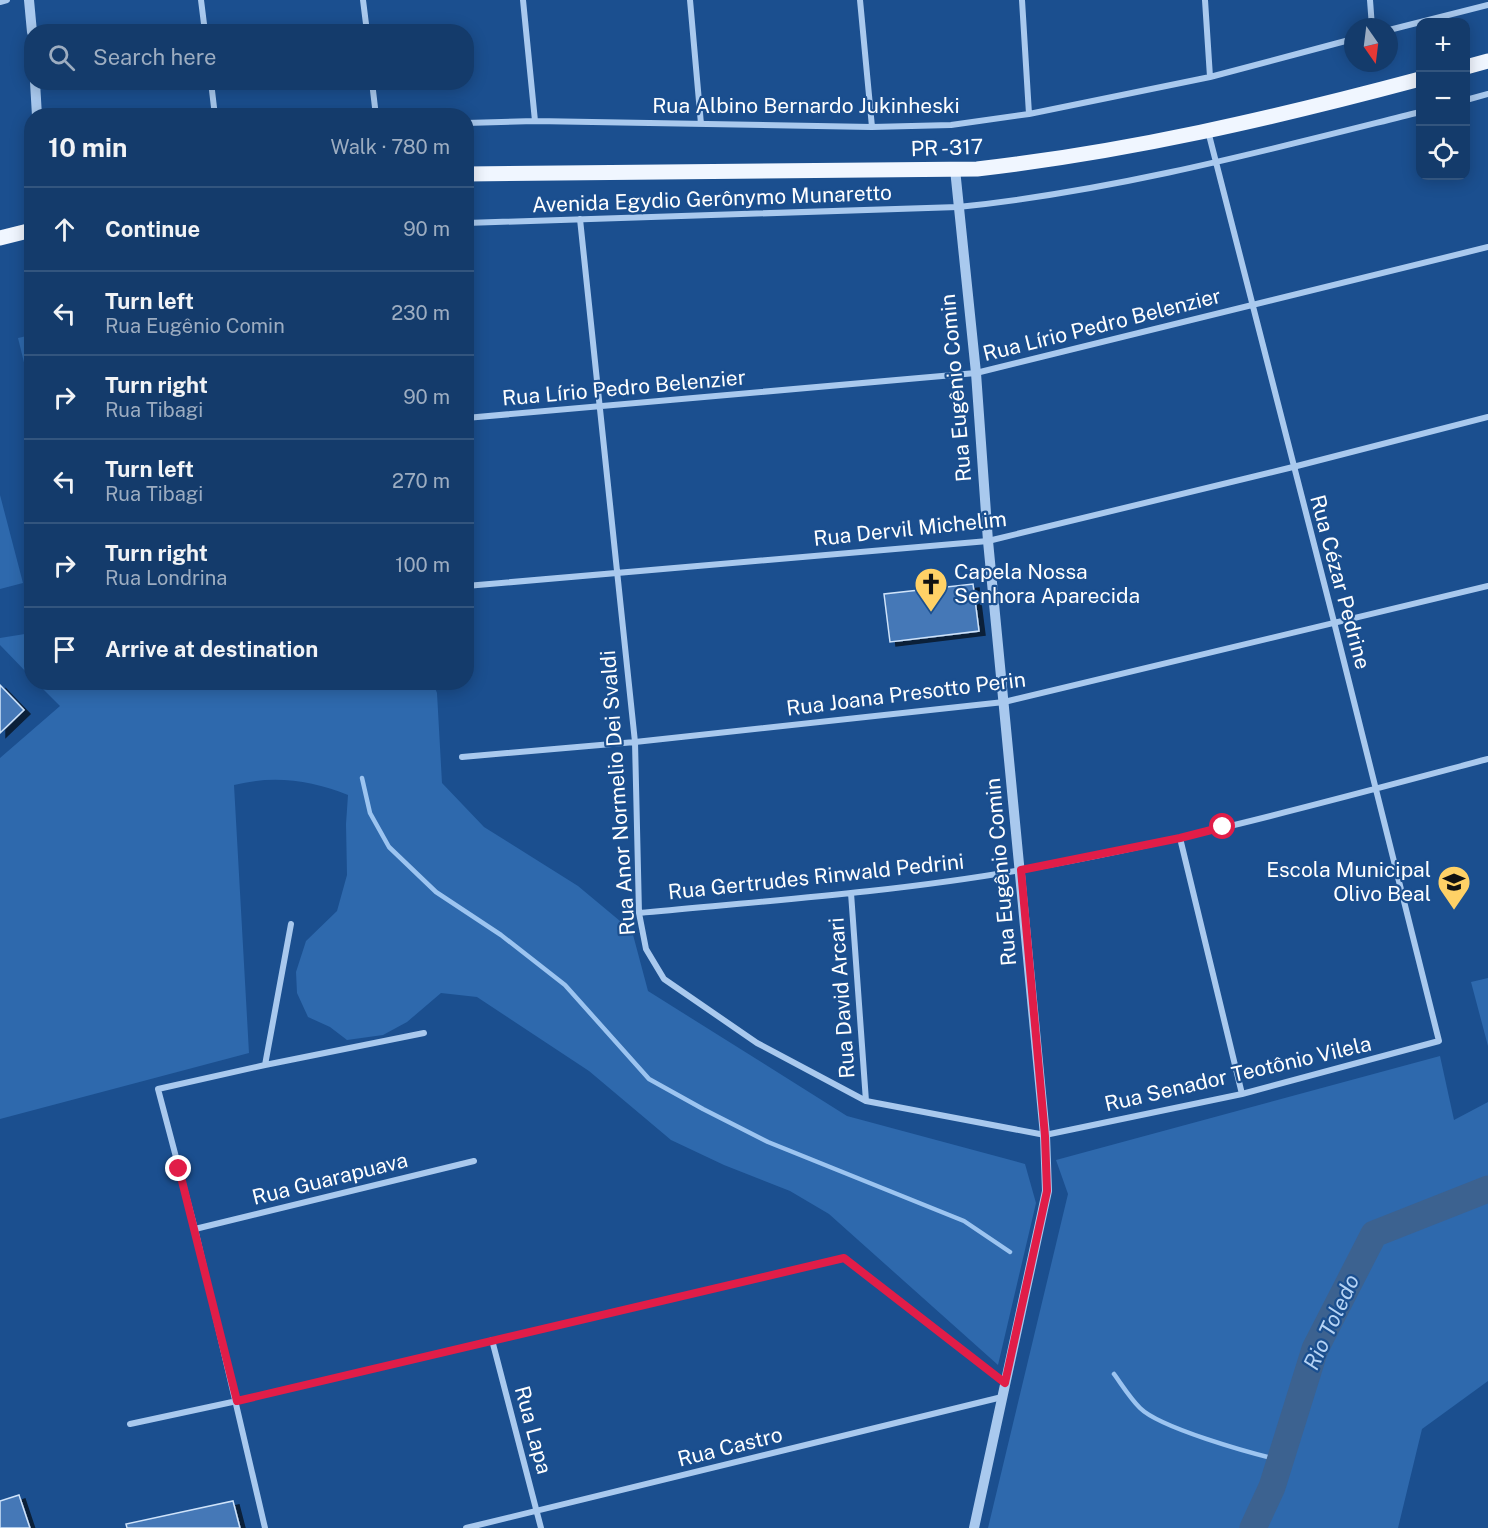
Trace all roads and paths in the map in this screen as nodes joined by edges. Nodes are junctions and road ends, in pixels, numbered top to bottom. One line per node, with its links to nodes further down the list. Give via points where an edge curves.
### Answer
1 (7, 0): 11 (street)
2 (29, 0): 14 (street)
3 (201, 0): 15 (street)
4 (363, 0): 16 (street)
5 (524, 0): 33 (street)
6 (690, 0): 35 (street)
7 (860, 0): 36 (street)
8 (1022, 0): 32 (street)
9 (1205, 0): 21 (street)
10 (1370, 0): 13 (street)
11 (0, 2)
12 (1488, 6): 17 (street)
13 (1371, 18)
14 (31, 24)
15 (204, 24)
16 (366, 24)
17 (1398, 28)
18 (1344, 41): 21 (street, Rua Albino Bernardo Jukinheski)
19 (1488, 61): 20 (main road)
20 (1470, 66)
21 (1210, 77): 32 (street, Rua Albino Bernardo Jukinheski)
22 (1416, 80): 37 (main road, PR -317)
23 (35, 90): 28 (street)
24 (212, 90): 29 (street)
25 (373, 90): 30 (street)
26 (1488, 94): 27 (street)
27 (1470, 99)
28 (37, 108)
29 (214, 108)
30 (375, 108)
31 (1416, 113): 38 (street, Avenida Egydio Gerônymo Munaretto)
32 (1029, 114): 36 (street, Rua Albino Bernardo Jukinheski, via 951,125)
33 (535, 121): 34 (street, Rua Albino Bernardo Jukinheski); 35 (street, Rua Albino Bernardo Jukinheski)
34 (474, 123)
35 (701, 124): 36 (street, Rua Albino Bernardo Jukinheski)
36 (872, 127)
37 (1208, 131): 38 (street, Rua Cézar Pedrine); 39 (main road, PR -317, via 1040,162)
38 (1216, 164): 41 (street, Avenida Egydio Gerônymo Munaretto, via 1014,201); 47 (street, Rua Cézar Pedrine)
39 (955, 170): 40 (main road, PR -317); 41 (street, Rua Eugênio Comin)
40 (474, 174)
41 (958, 207): 42 (street, Avenida Egydio Gerônymo Munaretto); 48 (street, Rua Eugênio Comin)
42 (580, 219): 43 (street, Avenida Egydio Gerônymo Munaretto); 49 (street, Rua Anor Normelio Dei Svaldi)
43 (474, 223)
44 (24, 232): 45 (main road)
45 (0, 238)
46 (1488, 247): 47 (street, Rua Lírio Pedro Belenzier)
47 (1252, 305): 48 (street, Rua Lírio Pedro Belenzier); 52 (street, Rua Cézar Pedrine)
48 (976, 373): 49 (street, Rua Lírio Pedro Belenzier); 53 (street, Rua Eugênio Comin)
49 (600, 407): 50 (street, Rua Lírio Pedro Belenzier); 54 (street, Rua Anor Normelio Dei Svaldi)
50 (474, 417)
51 (1488, 417): 52 (street, Rua Dervil Michelim)
52 (1293, 467): 53 (street, Rua Dervil Michelim); 57 (street, Rua Cézar Pedrine)
53 (988, 540): 54 (street, Rua Dervil Michelim); 58 (street, Rua Eugênio Comin)
54 (617, 574): 55 (street, Rua Dervil Michelim); 59 (street, Rua Anor Normelio Dei Svaldi)
55 (474, 585)
56 (1488, 586): 57 (street, Rua Joana Presotto Perin)
57 (1334, 622): 58 (street, Rua Joana Presotto Perin); 62 (street, Rua Cézar Pedrine)
58 (1004, 702): 59 (street, Rua Joana Presotto Perin); 64 (street, Rua Eugênio Comin)
59 (635, 742): 60 (street, Rua Joana Presotto Perin); 66 (street, Rua Anor Normelio Dei Svaldi)
60 (462, 757)
61 (1488, 759): 62 (street, Rua Gertrudes Rinwald Pedrini)
62 (1375, 789): 63 (street, Rua Gertrudes Rinwald Pedrini); 69 (street, Rua Cézar Pedrine)
63 (1180, 838): 64 (street, Rua Gertrudes Rinwald Pedrini); 71 (street)
64 (1021, 870): 65 (street, Rua Gertrudes Rinwald Pedrini); 73 (street, Rua Eugênio Comin)
65 (851, 893): 66 (street, Rua Gertrudes Rinwald Pedrini); 72 (street, Rua David Arcari)
66 (639, 913): 72 (street, Rua Anor Normelio Dei Svaldi, via 646,949 664,980 757,1043)
67 (291, 924): 70 (street)
68 (424, 1034): 70 (street)
69 (1439, 1041): 71 (street, Rua Senador Teotônio Vilela)
70 (265, 1065): 75 (street, via 158,1089)
71 (1242, 1094): 73 (street, Rua Senador Teotônio Vilela)
72 (866, 1101): 73 (street, Rua Anor Normelio Dei Svaldi)
73 (1045, 1136): 77 (street, Rua Eugênio Comin, via 1047,1191)
74 (474, 1161): 75 (street, Rua Guarapuava)
75 (195, 1229): 79 (street)
76 (492, 1340): 77 (street, via 844,1258); 79 (street); 81 (street, Rua Lapa)
77 (1005, 1383): 78 (street, Rua Eugênio Comin)
78 (1002, 1397): 81 (street, Rua Castro); 85 (street, Rua Eugênio Comin)
79 (237, 1401): 80 (street); 82 (street)
80 (130, 1424)
81 (537, 1511): 83 (street, Rua Castro); 84 (street, Rua Lapa)
82 (266, 1528)
83 (466, 1528)
84 (541, 1528)
85 (974, 1528)

